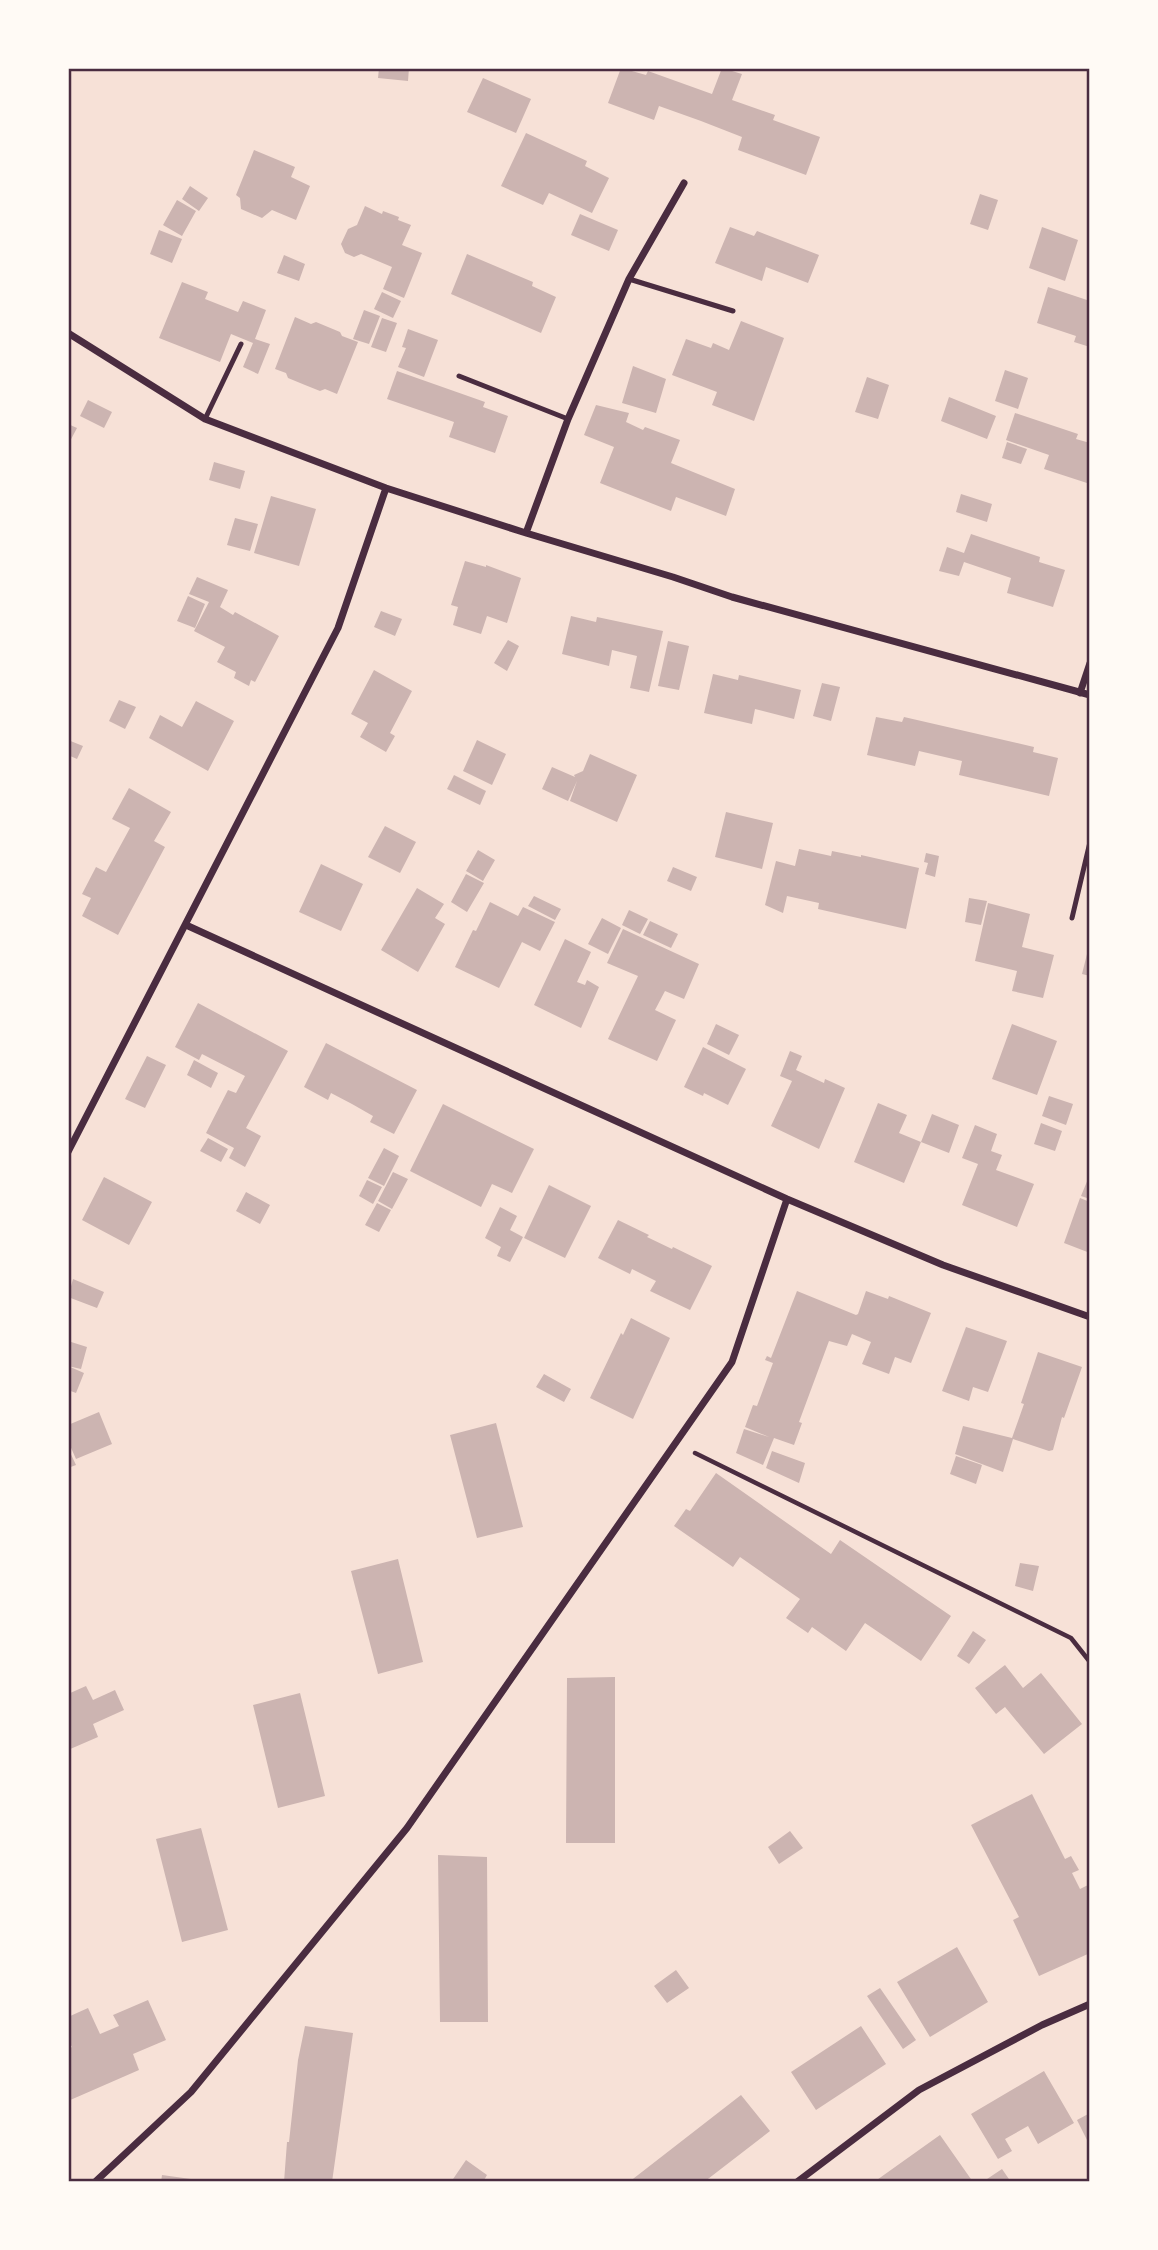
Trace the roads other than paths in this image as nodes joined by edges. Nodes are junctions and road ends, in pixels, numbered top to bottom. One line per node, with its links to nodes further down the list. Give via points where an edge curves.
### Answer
1 (684, 183): 2 (street)
2 (628, 279): 3 (lane); 8 (street)
3 (733, 311)
4 (68, 333): 7 (street)
5 (241, 344): 7 (lane)
6 (460, 376): 8 (lane)
7 (205, 419): 9 (street)
8 (568, 419): 10 (street)
9 (386, 488): 10 (street); 16 (street, via 338,628)
10 (526, 533): 12 (street, via 732,597)
11 (1090, 663): 12 (street)
12 (1080, 693): 13 (street)
13 (1090, 695)
14 (1090, 842): 15 (lane)
15 (1072, 918)
16 (187, 925): 17 (street); 18 (street)
17 (68, 1152)
18 (787, 1199): 19 (street, via 943,1265); 22 (street, via 732,1362 407,1828 191,2092)
19 (1090, 1317)
20 (1090, 2004): 21 (street, via 919,2090)
21 (798, 2181)
22 (95, 2182)

